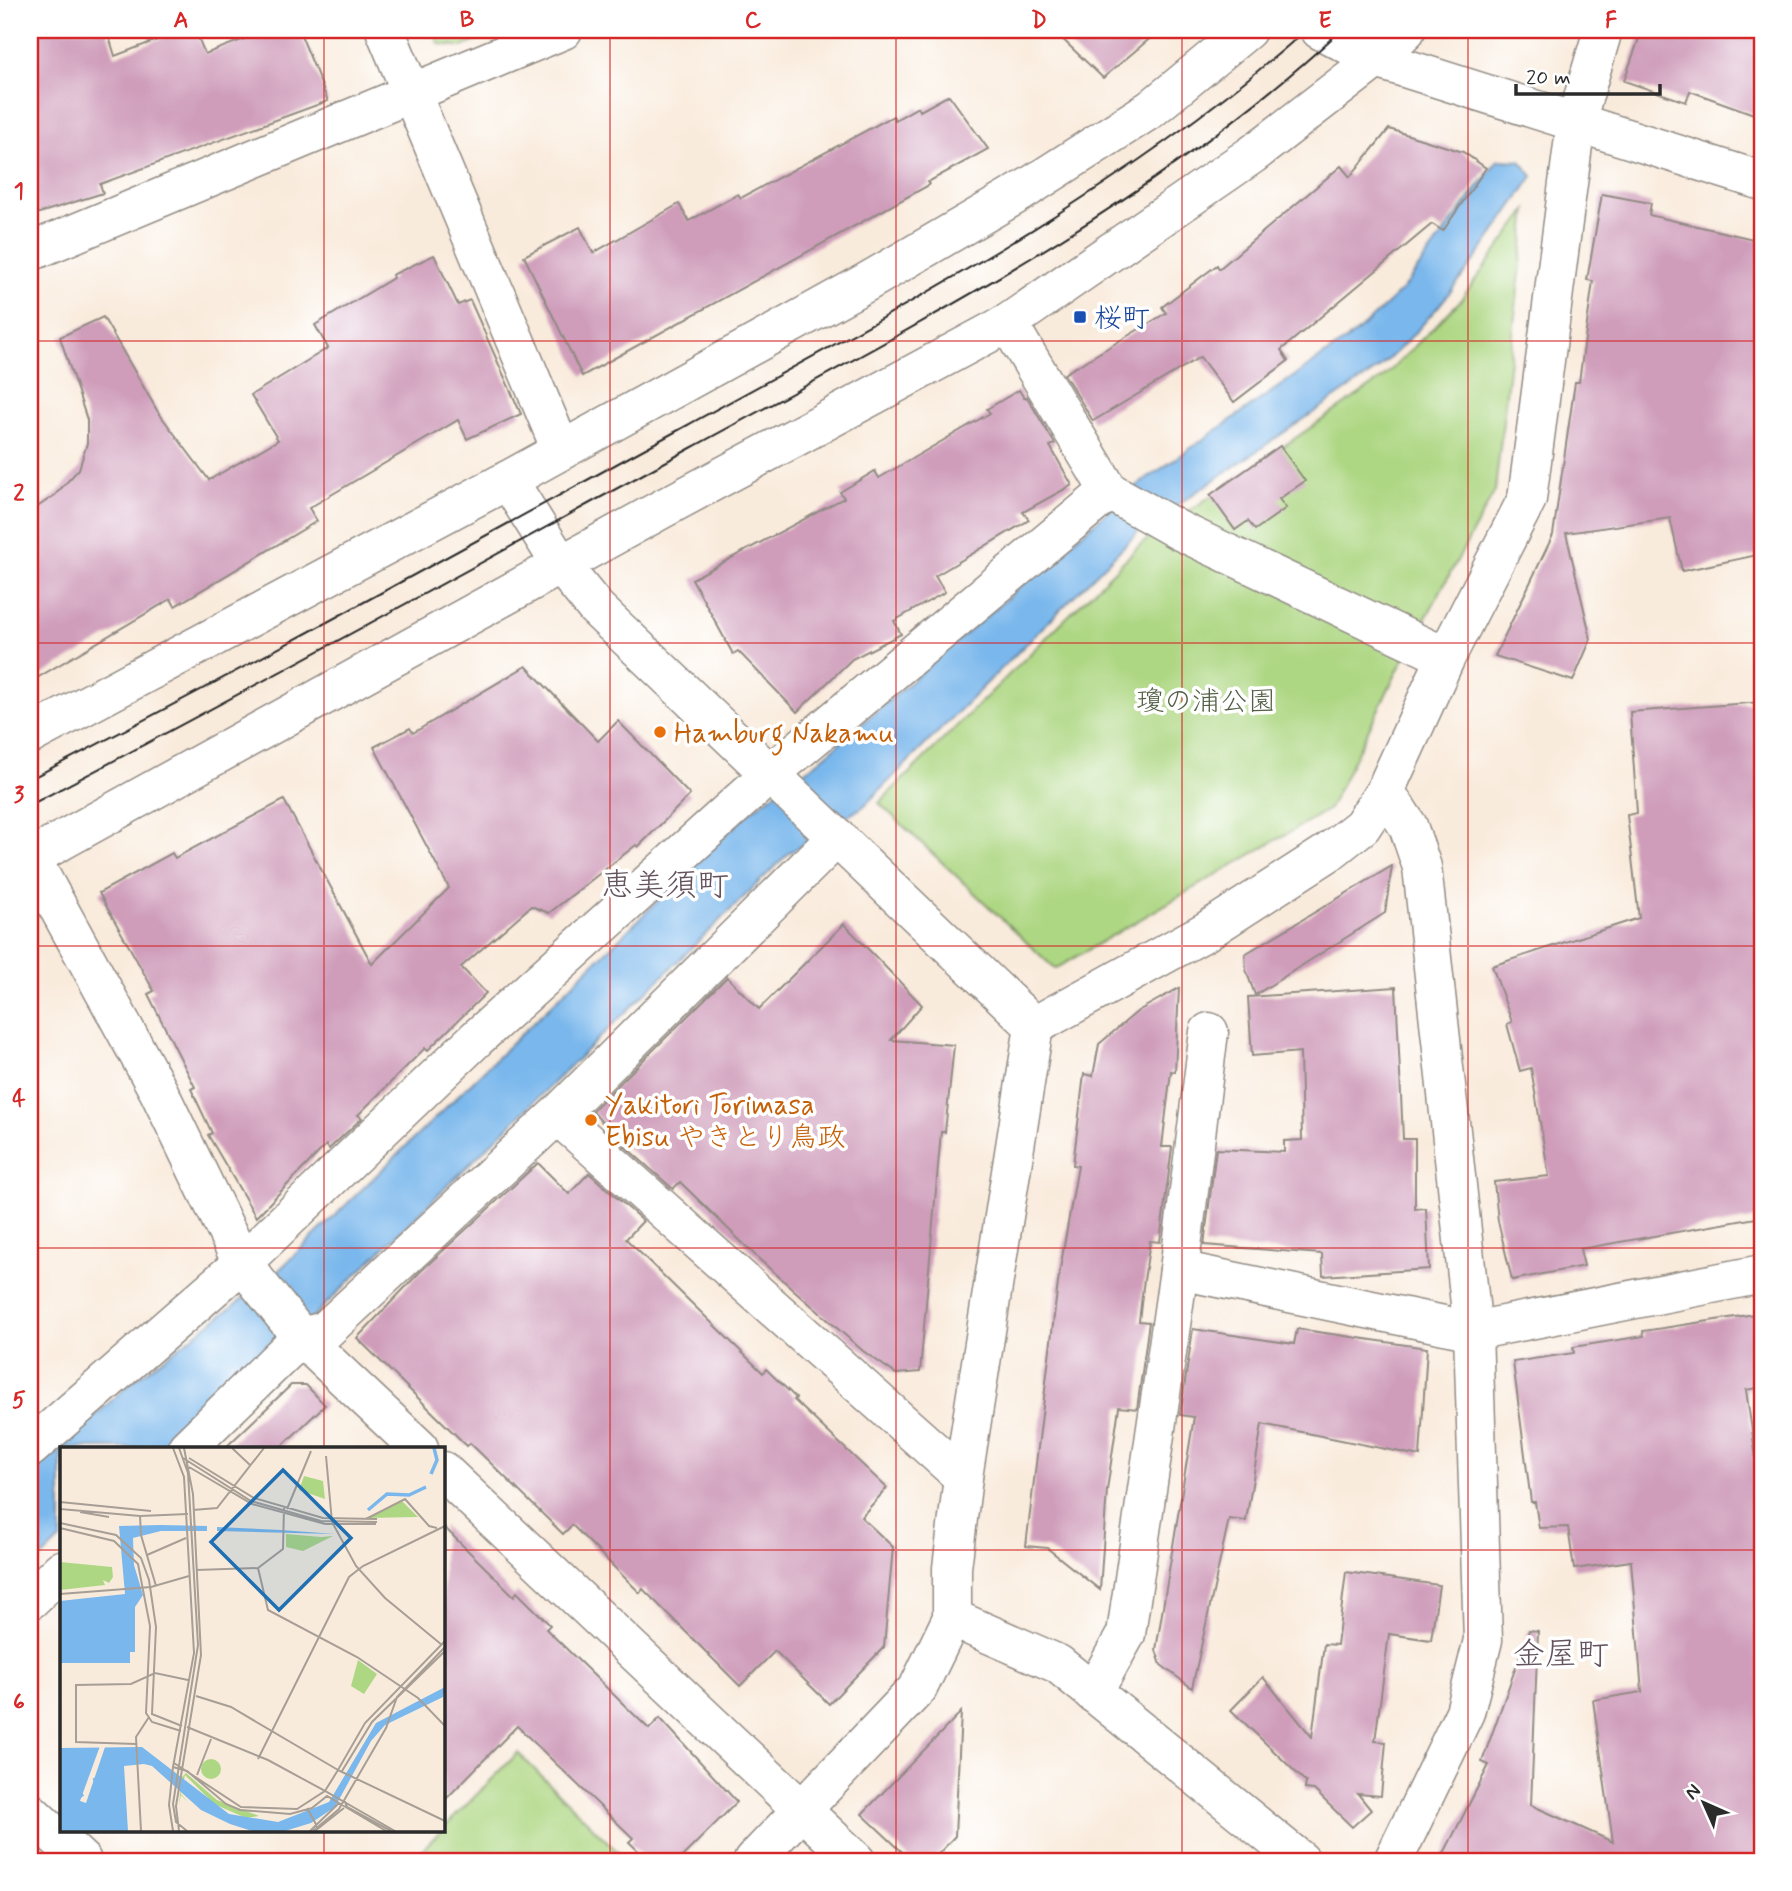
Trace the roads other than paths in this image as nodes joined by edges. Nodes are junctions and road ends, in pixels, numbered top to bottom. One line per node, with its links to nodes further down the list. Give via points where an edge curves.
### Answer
1 (384, 30): 8 (street)
2 (563, 30): 8 (street)
3 (1247, 30): 13 (street, via 1151,109 1021,192)
4 (1320, 30): 7 (street)
5 (1406, 30): 7 (street)
6 (1603, 30): 9 (street)
7 (1376, 59): 9 (street); 12 (street, via 1254,154)
8 (412, 91): 11 (street); 13 (street)
9 (1576, 122): 10 (street); 17 (street, via 1527,499)
10 (1762, 181)
11 (30, 252)
12 (1008, 323): 15 (street); 16 (street)
13 (561, 450): 14 (street)
14 (508, 480): 16 (street); 18 (street)
15 (1109, 491): 17 (street, via 1178,530); 19 (street)
16 (561, 565): 19 (street, via 596,608); 22 (street)
17 (1446, 657): 20 (street)
18 (30, 735)
19 (774, 778): 21 (street); 26 (street, via 477,1038)
20 (1385, 791): 23 (street, via 1362,826 1329,852 1205,932); 29 (street, via 1408,826 1422,867)
21 (835, 836): 23 (street); 25 (street)
22 (30, 857): 26 (street, via 159,1092)
23 (1034, 1026): 35 (street)
24 (1209, 1032): 27 (street)
25 (557, 1115): 30 (street, via 325,1331); 35 (street)
26 (242, 1264): 30 (street); 33 (street)
27 (1179, 1270): 29 (street); 39 (street, via 1126,1634)
28 (1762, 1274): 29 (street)
29 (1473, 1331): 46 (street, via 1483,1640 1465,1712)
30 (301, 1337): 31 (street); 32 (street)
31 (188, 1447)
32 (418, 1447)
33 (30, 1448)
34 (444, 1472): 40 (street)
35 (963, 1477): 38 (street)
36 (60, 1571): 37 (street)
37 (30, 1600)
38 (951, 1618): 39 (street, via 1058,1664); 40 (street, via 918,1688)
39 (1093, 1693): 45 (street)
40 (802, 1810): 43 (street); 44 (street)
41 (30, 1812): 42 (street)
42 (82, 1861)
43 (753, 1861)
44 (856, 1861)
45 (1301, 1861)
46 (1393, 1861)

